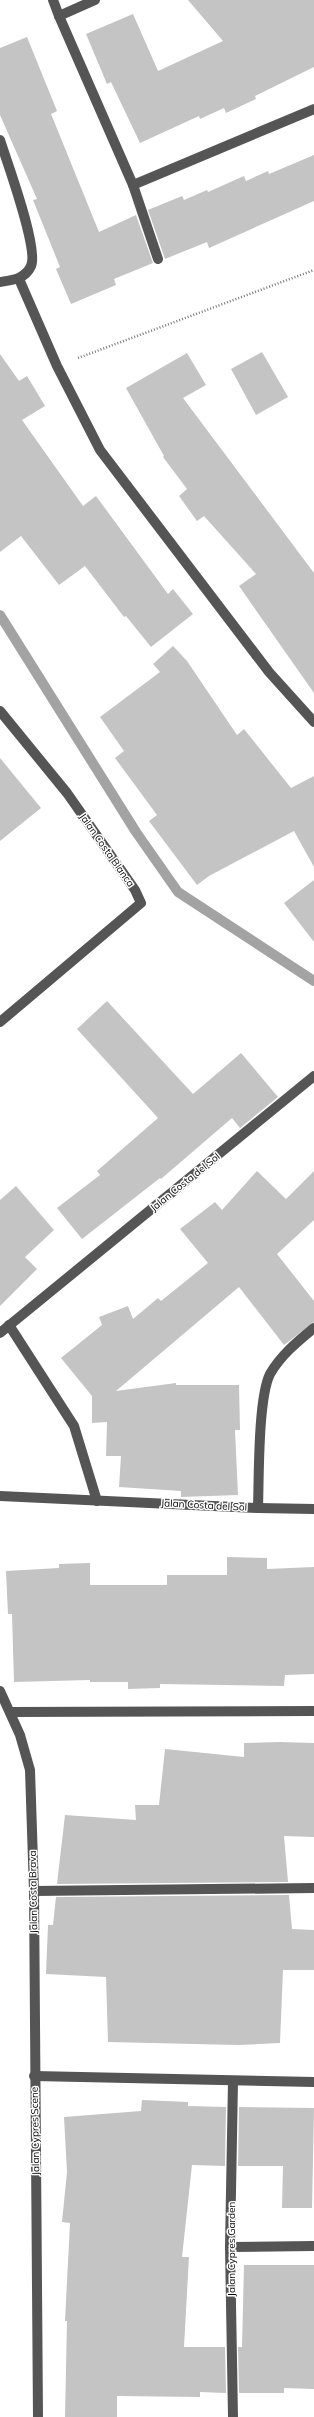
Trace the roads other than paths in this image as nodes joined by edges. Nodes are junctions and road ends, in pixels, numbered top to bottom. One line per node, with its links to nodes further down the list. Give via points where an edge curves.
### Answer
1 (54, 0): 3 (street)
2 (94, 0): 3 (street)
3 (59, 16): 6 (street)
4 (314, 109): 6 (street)
5 (0, 140): 8 (street, via 33,256 30,268)
6 (133, 185): 7 (street)
7 (158, 259)
8 (19, 279): 9 (street); 11 (street, via 88,431 103,455 277,682)
9 (0, 282)
10 (0, 711): 12 (street, Jalan Costa Blanca, via 67,793 135,890 140,903)
11 (314, 722)
12 (0, 1022)
13 (314, 1076): 14 (street, Jalan Costa del Sol)
14 (9, 1325): 16 (street, Jalan Costa del Sol); 18 (street, via 74,1426)
15 (314, 1328): 19 (street, Jalan Costa del Sol, via 294,1344 270,1375 263,1403)
16 (0, 1333)
17 (0, 1496): 18 (street, Jalan Costa del Sol)
18 (97, 1501): 19 (street, Jalan Costa del Sol)
19 (258, 1508): 20 (street)
20 (314, 1509)
21 (0, 1691): 23 (street, Jalan Costa Brava)
22 (314, 1711): 23 (street)
23 (10, 1712): 25 (street, Jalan Costa Brava, via 28,1757 30,1770)
24 (314, 1888): 25 (street)
25 (34, 1891): 26 (street, Jalan Costa Brava)
26 (34, 2076): 27 (street, Jalan Cypres Scene); 31 (street, Jalan Cypres Scene)
27 (233, 2081): 28 (street, Jalan Cypres Scene); 30 (street, Jalan Cypres Garden)
28 (314, 2082)
29 (314, 2246): 30 (street)
30 (230, 2247): 32 (street, Jalan Cypres Garden)
31 (38, 2417)
32 (233, 2417)

